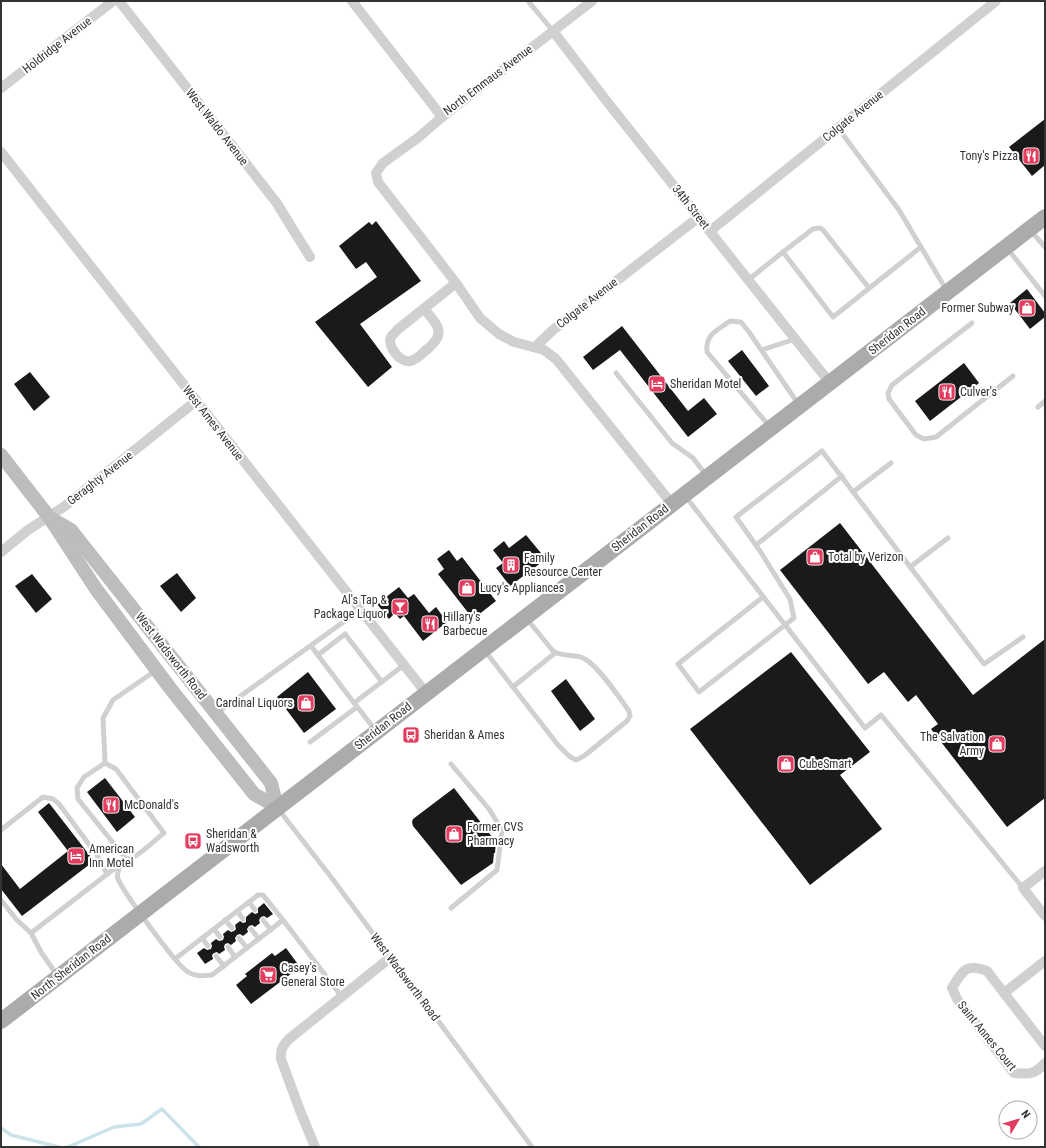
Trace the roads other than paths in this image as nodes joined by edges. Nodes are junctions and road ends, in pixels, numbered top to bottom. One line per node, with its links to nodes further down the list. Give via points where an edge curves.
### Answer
1 (113, 1): 8 (street, Holdridge Avenue)
2 (119, 1): 20 (street, West Waldo Avenue, via 276,202)
3 (352, 1): 9 (street, North Emmaus Avenue)
4 (528, 1): 7 (lane)
5 (592, 1): 7 (street, North Emmaus Avenue)
6 (996, 1): 10 (street, Colgate Avenue)
7 (553, 31): 9 (street, North Emmaus Avenue); 12 (street, 34th Street)
8 (1, 88)
9 (442, 117): 22 (street, via 383,163 376,173 378,182)
10 (838, 128): 15 (street, Colgate Avenue); 16 (lane, via 899,210)
11 (1, 152): 34 (street, West Ames Avenue)
12 (698, 217): 15 (street, 34th Street); 29 (street, Colgate Avenue, via 553,330)
13 (1045, 217): 14 (main road, Sheridan Road)
14 (1029, 229): 17 (main road, Sheridan Road); 18 (lane)
15 (710, 231): 21 (street, 34th Street)
16 (921, 247): 23 (lane); 24 (lane)
17 (1006, 247): 24 (main road, Sheridan Road); 25 (lane)
18 (1045, 247)
19 (783, 252): 21 (lane); 23 (lane, via 813,229 820,228); 23 (lane, via 834,317)
20 (310, 257)
21 (748, 280): 28 (street, 34th Street)
22 (456, 283): 26 (street); 29 (street, via 480,318 499,334 514,342)
23 (869, 288)
24 (947, 292): 33 (main road, Sheridan Road)
25 (1045, 296)
26 (424, 309): 26 (street, via 391,337 390,343 395,353 403,360 418,358 438,339 438,325)
27 (972, 323): 32 (lane, via 892,385 888,393 889,399 916,435 924,439 936,437)
28 (795, 339): 30 (lane); 33 (street, 34th Street)
29 (535, 348): 44 (street, via 544,350 556,359)
30 (762, 350): 36 (lane); 38 (lane, via 741,322 730,321 711,334 706,343 707,352)
31 (616, 373): 41 (lane, via 672,443 693,458)
32 (1013, 376)
33 (830, 382): 36 (main road, Sheridan Road)
34 (196, 402): 45 (street, Geraghty Avenue); 51 (street, West Ames Avenue)
35 (1045, 402): 37 (lane)
36 (800, 406): 38 (main road, Sheridan Road)
37 (1038, 407)
38 (771, 428): 41 (main road, Sheridan Road)
39 (1, 455): 45 (main road, West Wadsworth Road)
40 (891, 463): 43 (lane)
41 (707, 476): 44 (main road, Sheridan Road)
42 (842, 476): 43 (lane); 47 (lane); 47 (lane, via 822,451 736,517)
43 (853, 492): 49 (lane)
44 (678, 499): 50 (lane); 52 (main road, Sheridan Road)
45 (49, 517): 48 (street, Geraghty Avenue); 60 (main road, West Wadsworth Road, via 96,589); 65 (main road, West Wadsworth Road, via 71,530)
46 (948, 538): 49 (lane)
47 (756, 545): 53 (lane, via 790,599 794,618)
48 (1, 552)
49 (910, 567): 54 (lane, via 984,664)
50 (763, 597): 53 (lane); 53 (lane, via 678,664 699,692)
51 (360, 610): 55 (lane); 59 (street, West Ames Avenue)
52 (525, 617): 56 (main road, Sheridan Road); 57 (lane)
53 (785, 625): 76 (lane, via 865,728 881,715)
54 (1023, 637)
55 (311, 646): 58 (lane); 65 (lane)
56 (483, 649): 62 (lane); 63 (main road, Sheridan Road)
57 (555, 653): 62 (lane); 62 (lane, via 585,658 630,711 628,721 576,760 558,745)
58 (318, 655): 61 (lane, via 345,634); 64 (lane)
59 (404, 665): 61 (lane); 63 (street, West Ames Avenue)
60 (156, 670): 68 (lane, via 113,700 103,718); 70 (main road, West Wadsworth Road, via 254,794)
61 (382, 682): 64 (lane)
62 (514, 686)
63 (426, 693): 66 (main road, Sheridan Road)
64 (356, 705): 66 (lane); 67 (lane)
65 (216, 714): 70 (main road, West Wadsworth Road, via 271,783)
66 (376, 731): 70 (main road, Sheridan Road)
67 (310, 742)
68 (105, 763): 72 (lane, via 84,777 77,788 78,799); 72 (lane, via 116,769 164,833 133,857)
69 (451, 764): 79 (lane, via 489,809 502,830 497,870)
70 (277, 807): 82 (main road, Sheridan Road); 102 (lane, West Wadsworth Road)
71 (1, 830): 75 (lane, via 43,797 52,799 59,804 97,855)
72 (126, 859): 73 (lane)
73 (119, 865): 75 (lane); 82 (lane, via 117,877 121,886)
74 (1045, 871): 76 (street)
75 (107, 874): 92 (lane)
76 (1022, 888): 83 (street)
77 (1, 900): 92 (lane, via 16,919)
78 (249, 902): 80 (lane); 81 (lane); 87 (lane, via 258,895 263,895)
79 (450, 908)
80 (255, 910)
81 (237, 911): 84 (lane); 85 (lane)
82 (141, 913): 103 (lane); 106 (main road, North Sheridan Road)
83 (1045, 916)
84 (244, 919)
85 (225, 920): 88 (lane); 89 (lane)
86 (263, 920): 91 (lane)
87 (283, 920): 91 (lane); 108 (lane)
88 (232, 928)
89 (214, 929): 93 (lane); 94 (lane)
90 (251, 929): 96 (lane)
91 (271, 930): 96 (lane)
92 (31, 932): 106 (lane, via 41,952)
93 (220, 937)
94 (202, 938): 97 (lane); 103 (lane)
95 (239, 938): 99 (lane)
96 (259, 939): 99 (lane)
97 (208, 946)
98 (228, 947): 101 (lane)
99 (247, 948): 101 (lane)
100 (216, 956): 105 (lane)
101 (235, 957): 105 (lane)
102 (391, 957): 108 (street); 113 (lane, West Wadsworth Road)
103 (175, 959): 105 (lane, via 187,971 198,977 212,976)
104 (1045, 961): 107 (street)
105 (224, 966)
106 (59, 977): 109 (main road, North Sheridan Road)
107 (1004, 993): 110 (street, Saint Annes Court); 111 (street, Saint Annes Court, via 987,971 976,967 963,971 952,988 957,999 1014,1073 1038,1071)
108 (342, 997): 112 (street, via 289,1039 280,1051)
109 (1, 1021)
110 (1045, 1046)
111 (1045, 1063)
112 (315, 1147)
113 (532, 1147)

